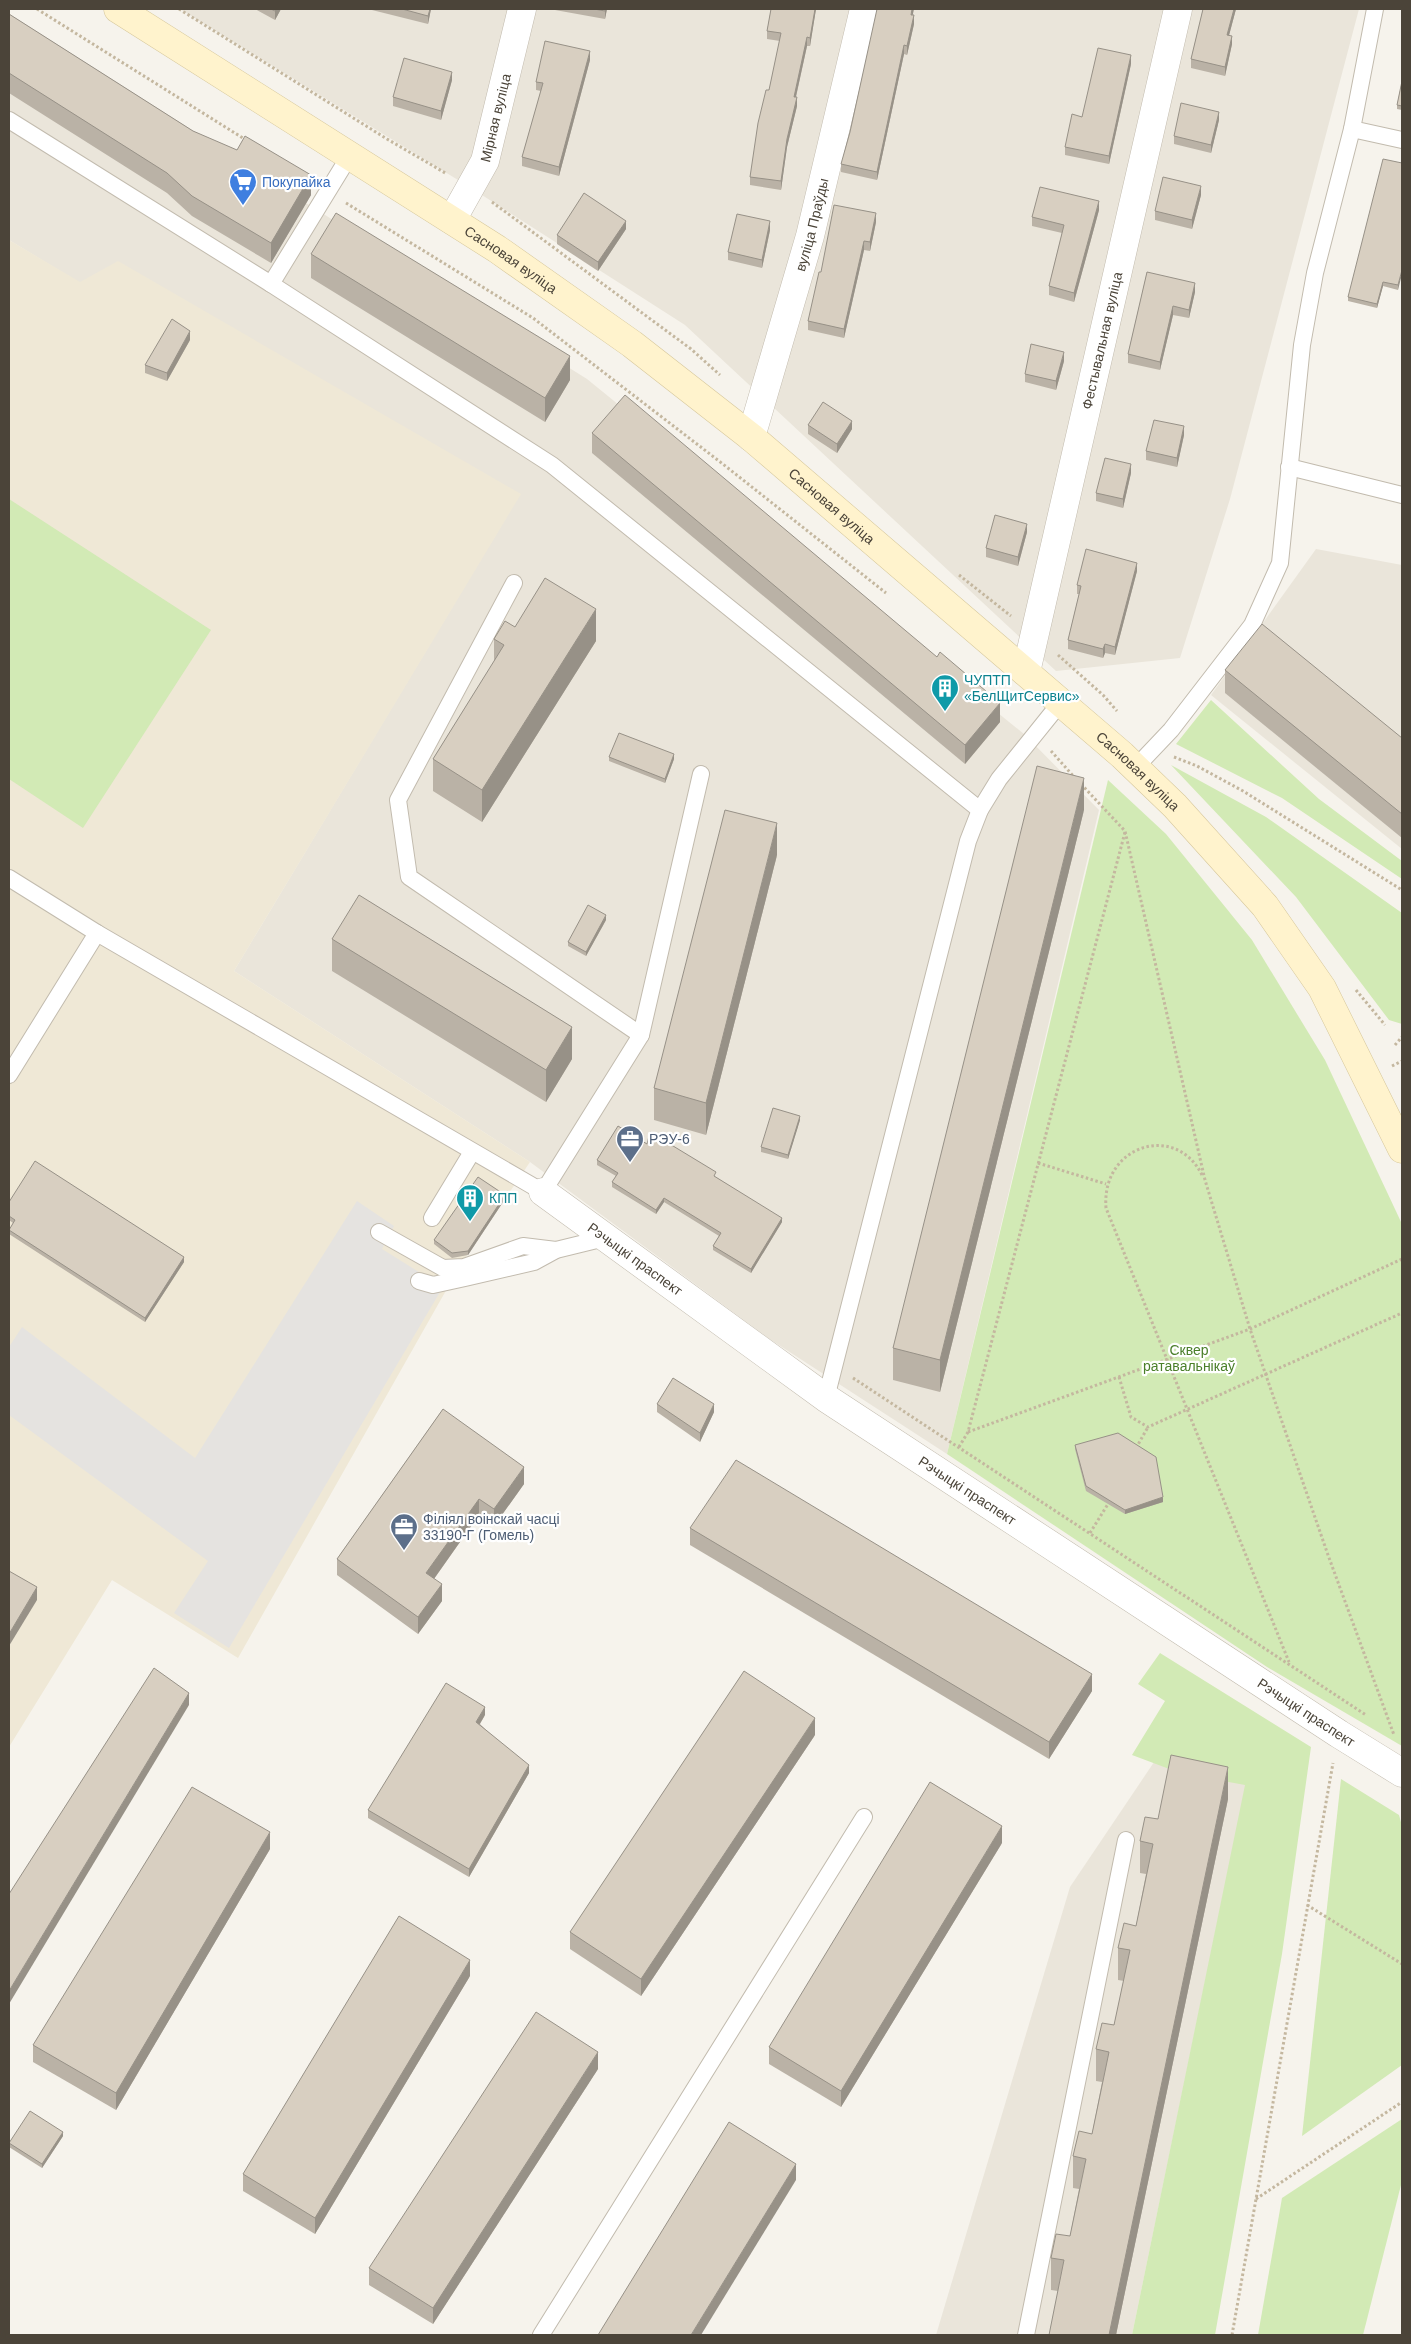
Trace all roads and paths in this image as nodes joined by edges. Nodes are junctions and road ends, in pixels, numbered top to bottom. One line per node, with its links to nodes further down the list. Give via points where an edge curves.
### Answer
1 (37, 9): 11 (path)
2 (118, 9): 12 (main road, Сасновая вуліца)
3 (179, 9): 13 (path, via 386,139)
4 (522, 9): 13 (street, Мірная вуліца, via 485,162)
5 (864, 9): 18 (street, вуліца Праўды, via 810,236)
6 (1178, 9): 23 (street, Фестывальная вуліца)
7 (1375, 9): 9 (lane)
8 (9, 120): 17 (lane)
9 (1352, 129): 10 (lane); 19 (lane, via 1315,273 1302,345)
10 (1402, 140)
11 (253, 145)
12 (350, 155): 14 (lane); 16 (main road, Сасновая вуліца)
13 (471, 188): 15 (path); 16 (street, Мірная вуліца)
14 (328, 192): 17 (lane); 22 (path, via 533,318)
15 (513, 216)
16 (452, 220): 18 (main road, Сасновая вуліца, via 632,344)
17 (271, 284): 27 (lane, via 552,465)
18 (751, 437): 23 (main road, Сасновая вуліца)
19 (1289, 467): 20 (lane); 25 (lane, via 1280,563 1252,625 1206,687)
20 (1402, 495)
21 (514, 583): 32 (lane, via 398,800 409,877)
22 (889, 595)
23 (1026, 672): 24 (main road, Сасновая вуліца)
24 (1052, 712): 25 (main road, Сасновая вуліца); 27 (lane, via 998,779); 28 (path, via 1051,752)
25 (1144, 758): 30 (path, via 1197,766 1244,791); 36 (main road, Сасновая вуліца, via 1175,806 1265,906 1322,988)
26 (701, 774): 32 (lane)
27 (980, 810): 51 (lane, via 968,841)
28 (1125, 831): 38 (path); 39 (path)
29 (9, 878): 31 (lane)
30 (1402, 890)
31 (97, 932): 35 (lane); 37 (lane)
32 (641, 1035): 41 (lane)
33 (1402, 1037): 34 (path)
34 (1395, 1045)
35 (9, 1076)
36 (1402, 1149)
37 (472, 1152): 41 (lane); 42 (lane)
38 (1038, 1163): 40 (path); 57 (path)
39 (1205, 1180): 40 (path, via 1190,1158 1179,1151 1153,1146 1128,1154 1111,1172); 49 (path)
40 (1106, 1184): 50 (path, via 1106,1208)
41 (543, 1192): 44 (street, Рэчыцкі праспект)
42 (432, 1218)
43 (379, 1232): 45 (lane, via 443,1268 464,1267 522,1246)
44 (605, 1238): 45 (lane); 54 (street, Рэчыцкі праспект)
45 (556, 1250): 47 (lane, via 534,1262 464,1278 433,1285)
46 (1402, 1259): 49 (path)
47 (419, 1281)
48 (1402, 1313): 52 (path)
49 (1250, 1329): 50 (path); 52 (path)
50 (1167, 1359): 53 (path); 55 (path)
51 (834, 1366): 54 (lane); 58 (path)
52 (1266, 1374): 55 (path); 64 (path, via 1395,1736)
53 (1119, 1377): 56 (path, via 1131,1417); 57 (path)
54 (826, 1398): 66 (street, Рэчыцкі праспект)
55 (1187, 1410): 56 (path); 62 (path)
56 (1148, 1427): 59 (path)
57 (968, 1432): 58 (path)
58 (959, 1447): 61 (path)
59 (1136, 1449)
60 (1108, 1504): 61 (path)
61 (1090, 1533): 62 (path)
62 (1290, 1664): 63 (path)
63 (1371, 1719)
64 (1387, 1730)
65 (1334, 1756): 69 (path)
66 (1402, 1773)
67 (864, 1817): 73 (lane)
68 (1126, 1840): 74 (lane)
69 (1308, 1905): 70 (path); 72 (path)
70 (1402, 1964)
71 (1402, 2102): 72 (path)
72 (1256, 2199): 75 (path)
73 (541, 2335)
74 (1026, 2335)
75 (1232, 2335)

